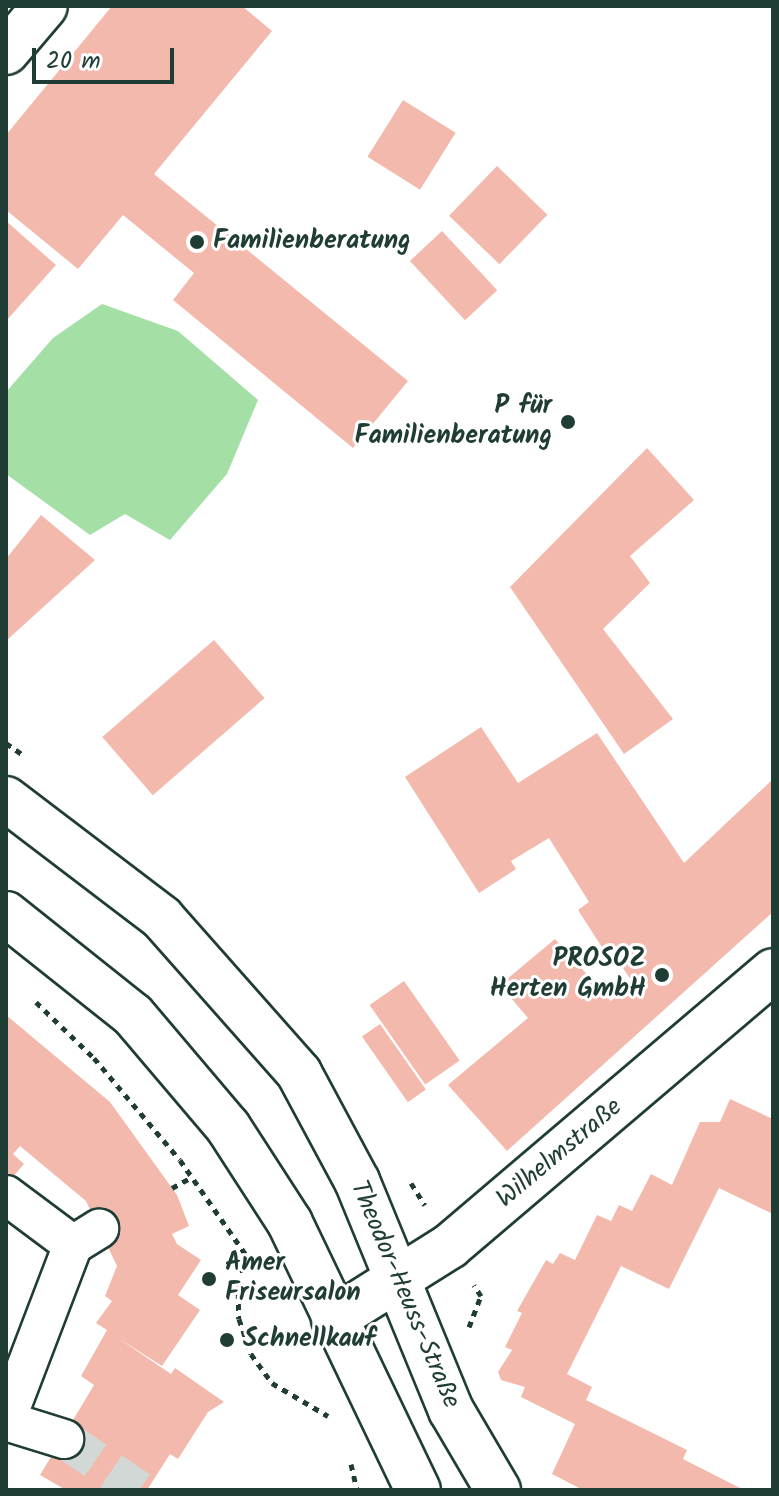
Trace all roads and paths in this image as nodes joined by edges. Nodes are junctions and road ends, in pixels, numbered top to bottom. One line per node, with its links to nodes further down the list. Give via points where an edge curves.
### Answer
1 (45, 6): 2 (main road)
2 (6, 52)
3 (6, 799): 10 (main road, Theodor-Heuss-Straße, via 162,918 299,1073 357,1181)
4 (6, 914): 11 (main road, via 133,1015 228,1127 290,1223)
5 (773, 971): 10 (main road, Wilhelmstraße, via 450,1246)
6 (28, 994): 7 (path, via 94,1058)
7 (192, 1177): 8 (path); 13 (path, via 246,1255 238,1280 239,1319 251,1354 272,1383 321,1408)
8 (172, 1188)
9 (6, 1195): 12 (street, via 86,1237)
10 (398, 1282): 11 (main road, Wilhelmstraße); 18 (main road, Theodor-Heuss-Straße, via 451,1410)
11 (334, 1319): 17 (main road)
12 (6, 1421): 14 (street)
13 (339, 1430)
14 (64, 1439)
15 (347, 1454): 16 (path)
16 (357, 1490)
17 (418, 1490)
18 (498, 1490)

